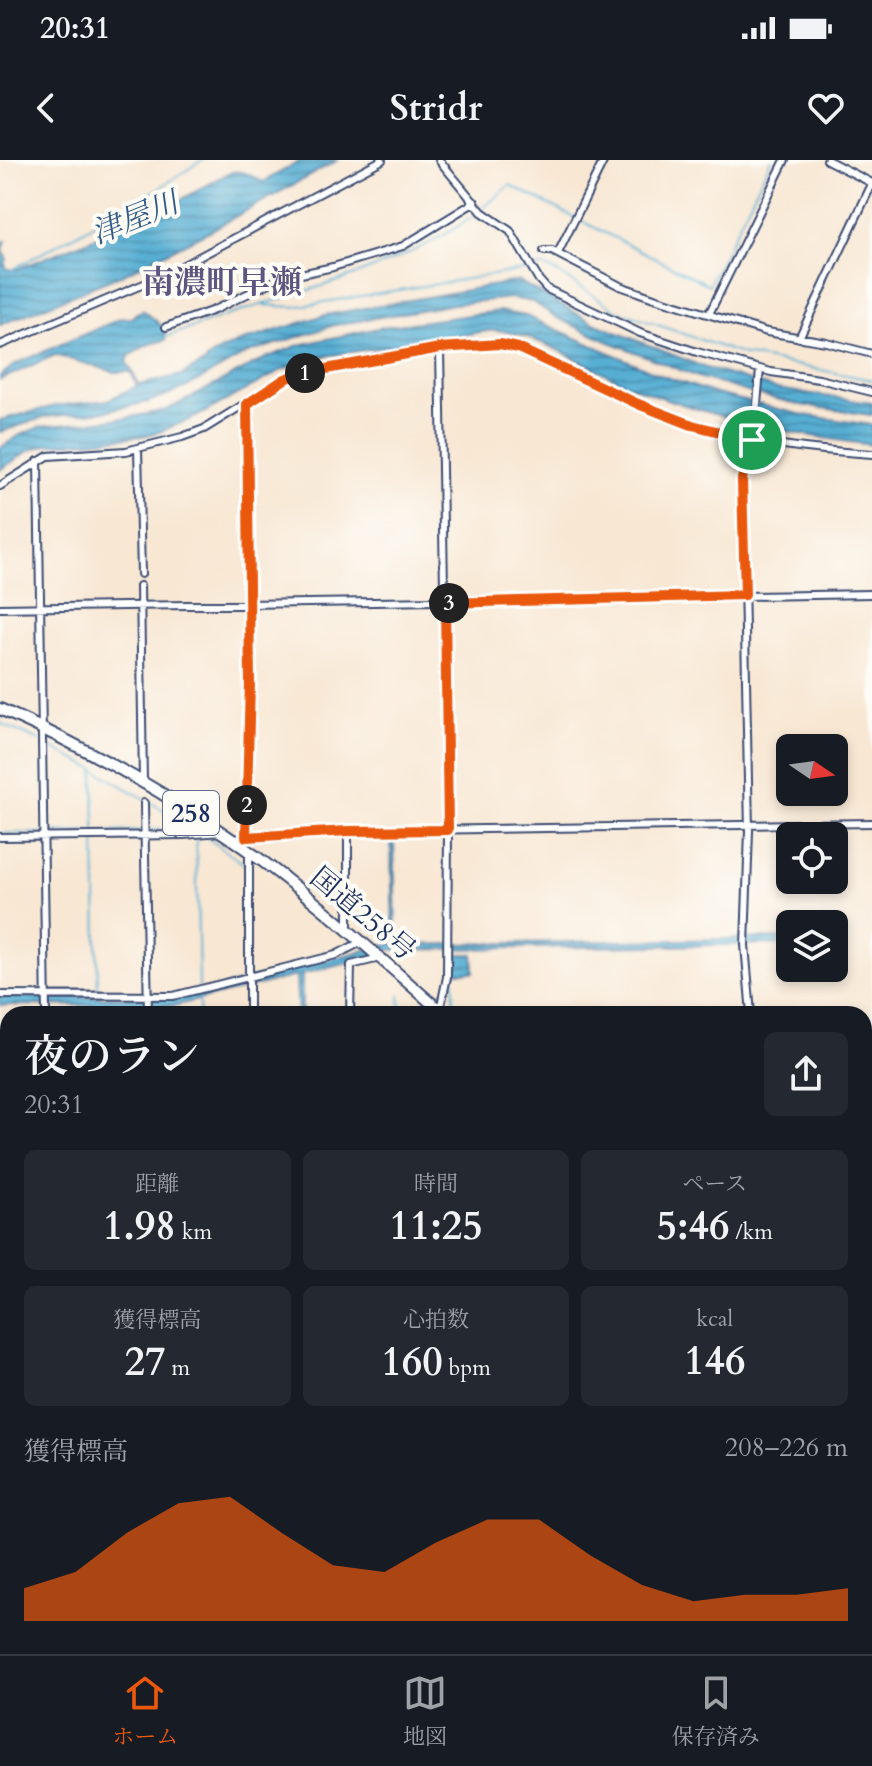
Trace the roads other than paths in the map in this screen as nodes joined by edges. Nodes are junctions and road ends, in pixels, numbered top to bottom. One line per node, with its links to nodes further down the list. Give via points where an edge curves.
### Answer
1 (382, 160): 13 (street, via 165,275)
2 (439, 160): 7 (street)
3 (604, 160): 9 (street)
4 (785, 160): 10 (street)
5 (827, 160): 6 (street)
6 (872, 183): 12 (street)
7 (475, 202): 11 (street, via 403,246 278,279); 16 (street, via 510,231 547,289 628,327)
8 (544, 251): 9 (street)
9 (558, 253): 10 (street, via 620,286)
10 (709, 314): 12 (street)
11 (166, 327)
12 (799, 338): 15 (street)
13 (0, 345)
14 (440, 348): 18 (street, via 299,374); 19 (street, via 518,348 638,404); 28 (street)
15 (872, 354)
16 (760, 369): 17 (street); 19 (street)
17 (872, 392)
18 (247, 404): 20 (street, via 204,429); 29 (street)
19 (752, 440): 21 (street); 27 (street, via 742,479)
20 (138, 448): 22 (street); 24 (street)
21 (872, 454)
22 (38, 461): 23 (street); 32 (street)
23 (0, 486)
24 (141, 574)
25 (140, 586): 30 (street)
26 (872, 594): 27 (street)
27 (745, 595): 28 (street); 38 (street)
28 (445, 603): 29 (street); 39 (street)
29 (249, 605): 30 (street); 45 (street)
30 (141, 606): 32 (street); 35 (street)
31 (0, 608): 32 (street)
32 (40, 608): 34 (street)
33 (0, 709): 34 (highway, 国道258号 / 258)
34 (42, 728): 35 (highway, 国道258号 / 258); 43 (street)
35 (143, 782): 41 (highway, 国道258号 / 258)
36 (144, 803): 42 (street)
37 (872, 823): 38 (street)
38 (749, 824): 39 (street); 61 (street, via 745,942)
39 (448, 830): 40 (street); 60 (street)
40 (348, 831): 45 (street); 48 (street)
41 (221, 832): 42 (street); 46 (highway, 国道258号 / 258)
42 (145, 834): 43 (street); 54 (street)
43 (43, 836): 44 (street); 53 (street)
44 (0, 837)
45 (246, 837): 46 (street)
46 (232, 839): 47 (highway, 国道258号 / 258)
47 (249, 852): 48 (highway, 国道258号 / 258); 51 (street)
48 (348, 931): 49 (highway, 国道258号 / 258)
49 (363, 943): 50 (highway, 国道258号 / 258); 51 (street)
50 (380, 958): 58 (street, via 351,965); 59 (highway, 国道258号 / 258)
51 (248, 977): 54 (street, via 182,995); 57 (street)
52 (0, 995): 53 (street)
53 (46, 996): 54 (street); 55 (street)
54 (147, 996): 56 (street)
55 (46, 1006)
56 (148, 1006)
57 (249, 1006)
58 (350, 1006)
59 (435, 1006)
60 (443, 1006)
61 (750, 1006)

